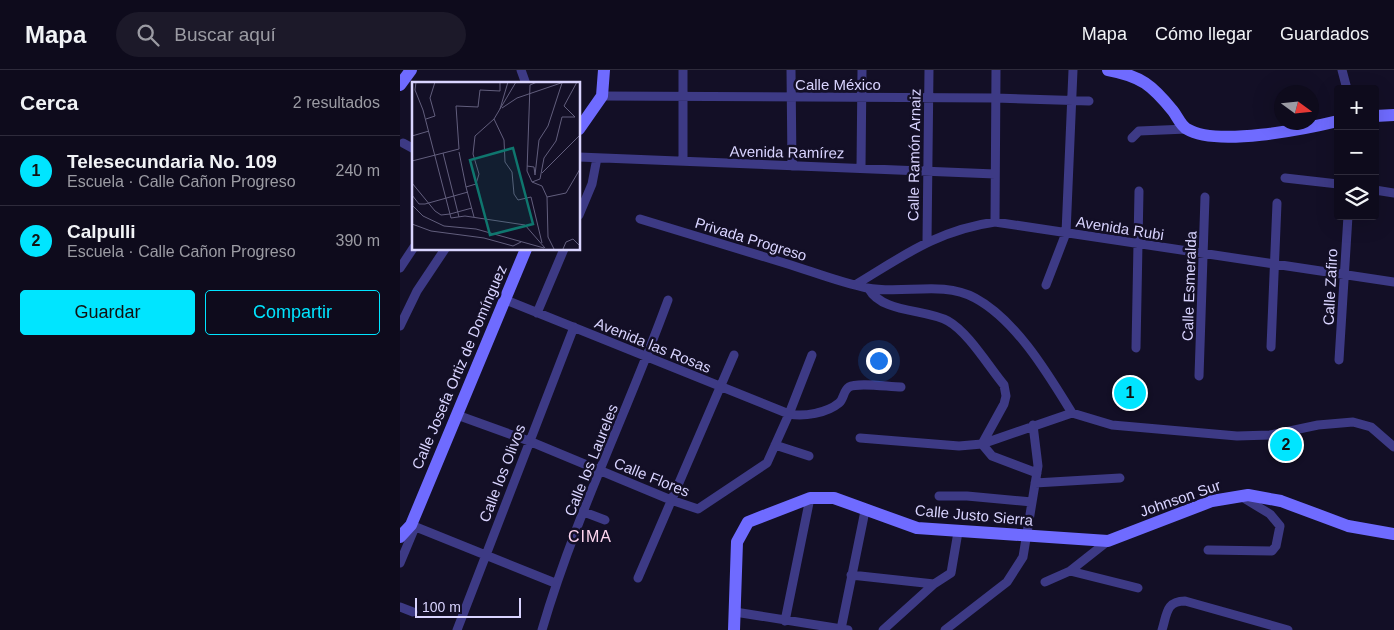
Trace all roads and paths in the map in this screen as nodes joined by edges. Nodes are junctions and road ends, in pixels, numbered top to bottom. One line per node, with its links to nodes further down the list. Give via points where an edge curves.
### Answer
1 (411, 70): 11 (street)
2 (604, 70): 13 (street)
3 (683, 70): 14 (street)
4 (791, 70): 15 (street)
5 (862, 70): 17 (street)
6 (929, 70): 18 (street, Calle Ramón Arnaiz)
7 (996, 70): 16 (street)
8 (1073, 70): 19 (street)
9 (1108, 70): 25 (street, via 1131,74 1146,82)
10 (1342, 70): 12 (street)
11 (400, 85)
12 (1346, 85)
13 (602, 96): 14 (street, Calle México); 24 (street)
14 (683, 96): 15 (street, Calle México); 31 (street)
15 (791, 98): 17 (street, Calle México); 32 (street)
16 (995, 98): 18 (street, Calle México); 19 (street, Calle México); 35 (street)
17 (862, 99): 18 (street, Calle México); 33 (street)
18 (929, 99): 34 (street, Calle Ramón Arnaiz)
19 (1073, 100): 20 (street, Calle México); 47 (street)
20 (1089, 101)
21 (1394, 115): 22 (street)
22 (1379, 116)
23 (1334, 123): 25 (street, via 1282,133 1246,135 1214,136)
24 (580, 127)
25 (1186, 129): 26 (street, via 1138,131)
26 (1132, 138)
27 (403, 143): 28 (street)
28 (412, 148)
29 (580, 157): 30 (street, Avenida Ramírez)
30 (596, 158): 31 (street, Avenida Ramírez); 43 (street, via 592,184)
31 (683, 161): 32 (street, Avenida Ramírez)
32 (792, 166): 33 (street, Avenida Ramírez)
33 (861, 167): 34 (street, Avenida Ramírez)
34 (928, 170): 35 (street, Avenida Ramírez); 48 (street, Calle Ramón Arnaiz)
35 (995, 174): 46 (street)
36 (1286, 178): 37 (street)
37 (1334, 184)
38 (1139, 191): 49 (street)
39 (1379, 191): 40 (street)
40 (1394, 193)
41 (1205, 197): 54 (street, Calle Esmeralda)
42 (1277, 203): 55 (street)
43 (580, 213)
44 (640, 219): 59 (street, Privada Progreso)
45 (1348, 220): 57 (street, Calle Zafiro)
46 (995, 222): 47 (street, Avenida Rubi); 48 (street, Avenida Rubi, via 958,229)
47 (1066, 233): 49 (street, Avenida Rubi); 60 (street)
48 (927, 241): 59 (street, Avenida Rubi)
49 (1137, 244): 54 (street, Avenida Rubi); 68 (street)
50 (412, 250): 56 (street)
51 (444, 250): 65 (street, via 417,291)
52 (526, 250): 62 (street, Calle Josefa Ortiz de Domínguez)
53 (564, 250): 64 (street)
54 (1204, 255): 55 (street, Avenida Rubi); 73 (street, Calle Esmeralda)
55 (1275, 264): 57 (street, Avenida Rubi); 67 (street)
56 (400, 268)
57 (1344, 276): 58 (street, Avenida Rubi); 72 (street, Calle Zafiro)
58 (1394, 282)
59 (855, 285): 61 (street, Privada Progreso)
60 (1046, 285)
61 (869, 289): 76 (street, via 948,289 977,298 998,314 1020,338); 82 (street, via 884,303 937,317 954,325 1004,385 1004,404)
62 (506, 300): 64 (street, Avenida las Rosas); 78 (street, Calle Josefa Ortiz de Domínguez)
63 (668, 300): 71 (street, Calle los Laureles)
64 (537, 313): 66 (street, Avenida las Rosas)
65 (400, 326)
66 (574, 327): 71 (street, Avenida las Rosas); 81 (street, Calle los Olivos)
67 (1270, 347)
68 (1136, 348)
69 (734, 355): 74 (street)
70 (812, 355): 77 (street)
71 (647, 357): 74 (street, Avenida las Rosas); 86 (street, Calle los Laureles)
72 (1339, 360)
73 (1198, 376)
74 (720, 387): 77 (street, Avenida las Rosas); 93 (street)
75 (901, 387): 77 (street, via 855,385 834,406 803,416)
76 (1072, 412): 79 (street); 84 (street, via 1112,425 1237,436 1270,435 1318,425 1354,422 1372,427)
77 (790, 414): 83 (street)
78 (457, 415): 81 (street, Calle Flores); 98 (street, Calle Josefa Ortiz de Domínguez)
79 (1033, 425): 82 (street); 87 (street)
80 (860, 438): 82 (street, via 959,446)
81 (529, 441): 86 (street, Calle Flores); 105 (street, Calle los Olivos)
82 (982, 444): 87 (street, via 992,456)
83 (775, 445): 85 (street); 93 (street, Calle Flores, via 762,467 698,509)
84 (1394, 448)
85 (809, 456)
86 (601, 471): 93 (street, Calle Flores); 96 (street, Calle los Laureles)
87 (1038, 473): 89 (street)
88 (1120, 478): 89 (street)
89 (1035, 483): 94 (street)
90 (939, 496): 94 (street)
91 (1241, 496): 100 (street, Johnson Sur, via 1281,501 1348,526); 103 (street, Johnson Sur, via 1212,501); 104 (street, via 1270,514 1280,526 1276,546 1272,551)
92 (810, 498): 95 (street, Calle Justo Sierra, via 834,498); 116 (street, Calle Justo Sierra, via 748,522 741,532 736,542); 117 (street)
93 (671, 500): 109 (street)
94 (1032, 502): 101 (street)
95 (865, 511): 99 (street, Calle Justo Sierra, via 908,526); 108 (street)
96 (584, 512): 97 (street); 111 (street, Calle los Laureles)
97 (605, 520)
98 (413, 526): 102 (street); 105 (street); 106 (street, Calle Josefa Ortiz de Domínguez)
99 (958, 532): 101 (street, Calle Justo Sierra); 112 (street, via 950,573)
100 (1394, 534)
101 (1028, 536): 103 (street, Calle Justo Sierra); 124 (street, via 1022,557 1007,582)
102 (400, 537)
103 (1108, 541): 107 (street, Johnson Sur)
104 (1208, 550)
105 (485, 555): 111 (street); 120 (street, Calle los Olivos)
106 (400, 563)
107 (1070, 571): 110 (street, Johnson Sur); 113 (street)
108 (850, 575): 112 (street); 119 (street)
109 (638, 578)
110 (1045, 582)
111 (555, 583): 121 (street, Calle los Laureles)
112 (934, 584): 123 (street)
113 (1138, 588)
114 (400, 607): 115 (street)
115 (413, 612)
116 (735, 612): 117 (street); 122 (street, Calle Justo Sierra)
117 (785, 621): 119 (street)
118 (1276, 628): 125 (street, via 1185,601 1175,601 1169,605); 126 (street)
119 (844, 629)
120 (457, 630)
121 (542, 630)
122 (734, 630)
123 (883, 630)
124 (945, 630)
125 (1162, 630)
126 (1288, 630)

